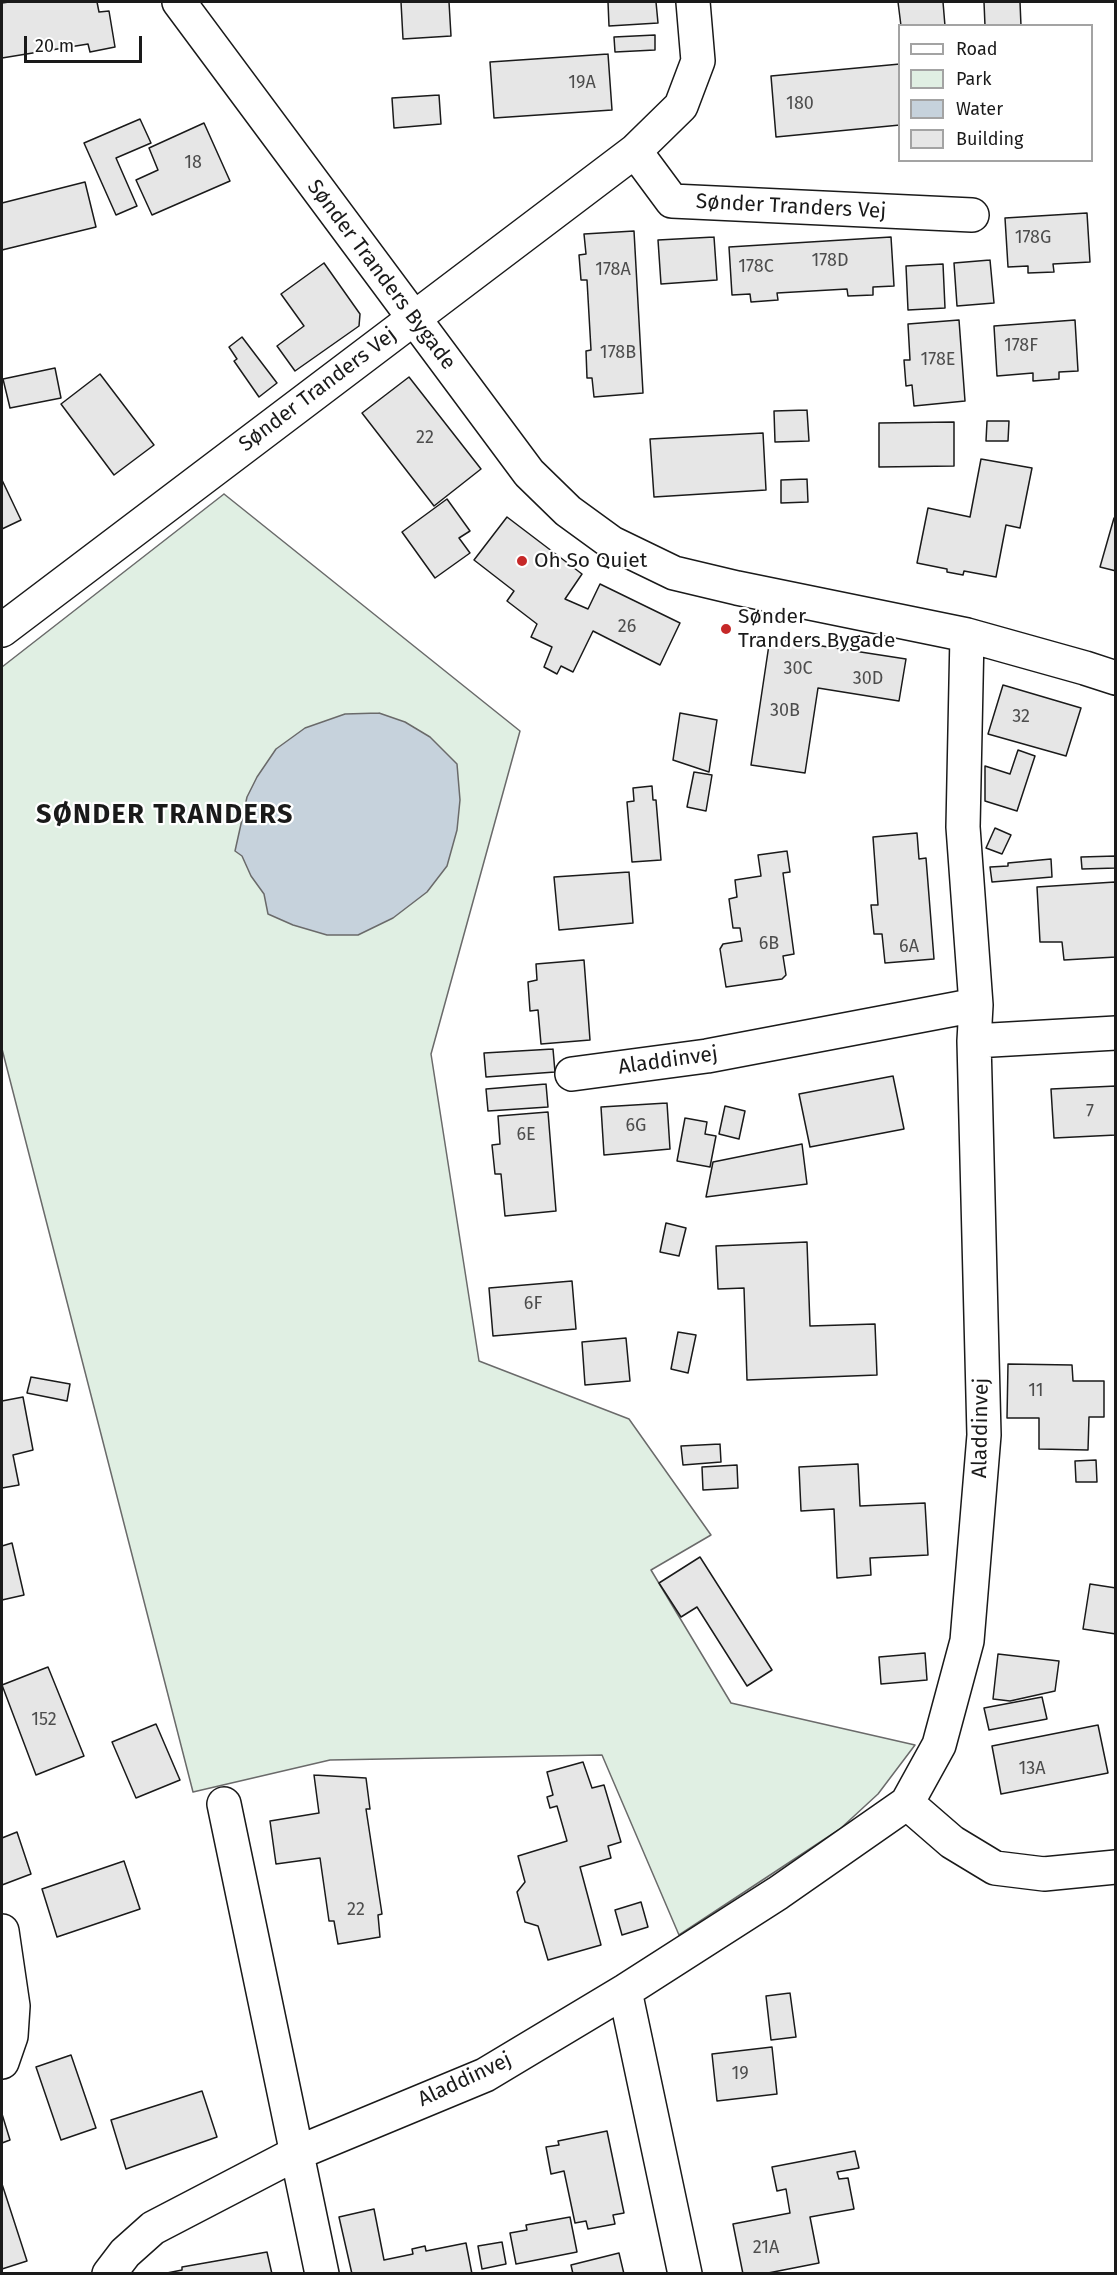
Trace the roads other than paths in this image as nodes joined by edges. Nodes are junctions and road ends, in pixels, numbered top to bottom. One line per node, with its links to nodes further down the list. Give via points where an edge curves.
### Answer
1 (179, 2): 5 (street, Sønder Tranders Bygade)
2 (693, 2): 3 (street, Sønder Tranders Vej, via 698,61 681,106)
3 (635, 151): 4 (street, Sønder Tranders Vej, via 672,201); 5 (street, Sønder Tranders Vej)
4 (972, 215)
5 (413, 318): 6 (street, Sønder Tranders Vej); 7 (street, Sønder Tranders Bygade, via 529,473 568,511 612,543 674,573)
6 (2, 630)
7 (967, 635): 8 (street, Sønder Tranders Bygade); 9 (street, Aladdinvej, via 963,827)
8 (1116, 678)
9 (976, 1005): 11 (street, Aladdinvej); 12 (street, Aladdinvej, via 707,1056)
10 (1116, 1034): 11 (street)
11 (974, 1041): 13 (street, Aladdinvej, via 984,1435 968,1641 939,1745)
12 (572, 1074)
13 (907, 1803): 15 (street, via 952,1842 995,1868 1044,1874); 17 (street, Aladdinvej, via 778,1893)
14 (225, 1804): 19 (street)
15 (1116, 1867)
16 (2, 1931): 18 (street, via 13,2006 11,2036)
17 (625, 1991): 19 (street, Aladdinvej, via 486,2075); 22 (street)
18 (2, 2062)
19 (297, 2152): 20 (street, Aladdinvej, via 153,2228); 21 (street)
20 (109, 2274)
21 (322, 2274)
22 (685, 2274)

